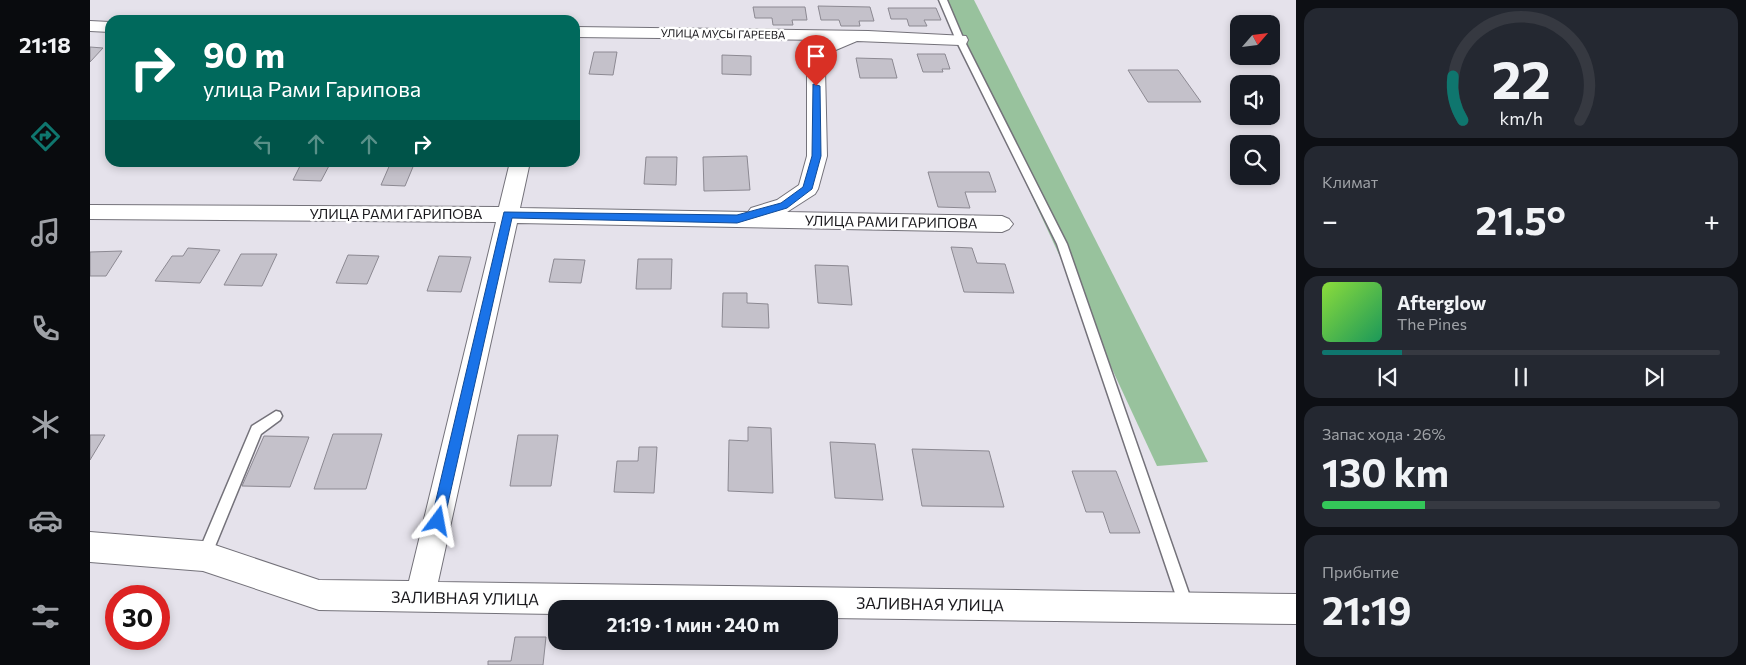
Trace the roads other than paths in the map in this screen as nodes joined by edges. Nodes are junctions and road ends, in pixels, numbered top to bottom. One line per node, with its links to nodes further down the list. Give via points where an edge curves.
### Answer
1 (943, 0): 6 (lane)
2 (90, 26): 3 (street)
3 (105, 26)
4 (580, 32): 5 (street, УЛИЦА МУСЫ ГАРЕЕВА)
5 (868, 36): 6 (street, УЛИЦА МУСЫ ГАРЕЕВА); 10 (street, via 843,41 824,50 816,69 817,156 808,189 784,206)
6 (960, 40): 16 (lane, via 1062,244)
7 (519, 167): 9 (street)
8 (90, 212): 9 (street, УЛИЦА РАМИ ГАРИПОВА)
9 (507, 214): 10 (street, УЛИЦА РАМИ ГАРИПОВА); 15 (street)
10 (737, 219): 11 (street, УЛИЦА РАМИ ГАРИПОВА)
11 (1002, 224)
12 (276, 416): 14 (lane, via 256,430)
13 (90, 547): 14 (street, ЗАЛИВНАЯ УЛИЦА)
14 (203, 556): 15 (street, ЗАЛИВНАЯ УЛИЦА, via 319,595)
15 (420, 597): 16 (street, ЗАЛИВНАЯ УЛИЦА)
16 (1187, 607): 17 (street, ЗАЛИВНАЯ УЛИЦА)
17 (1296, 609)

